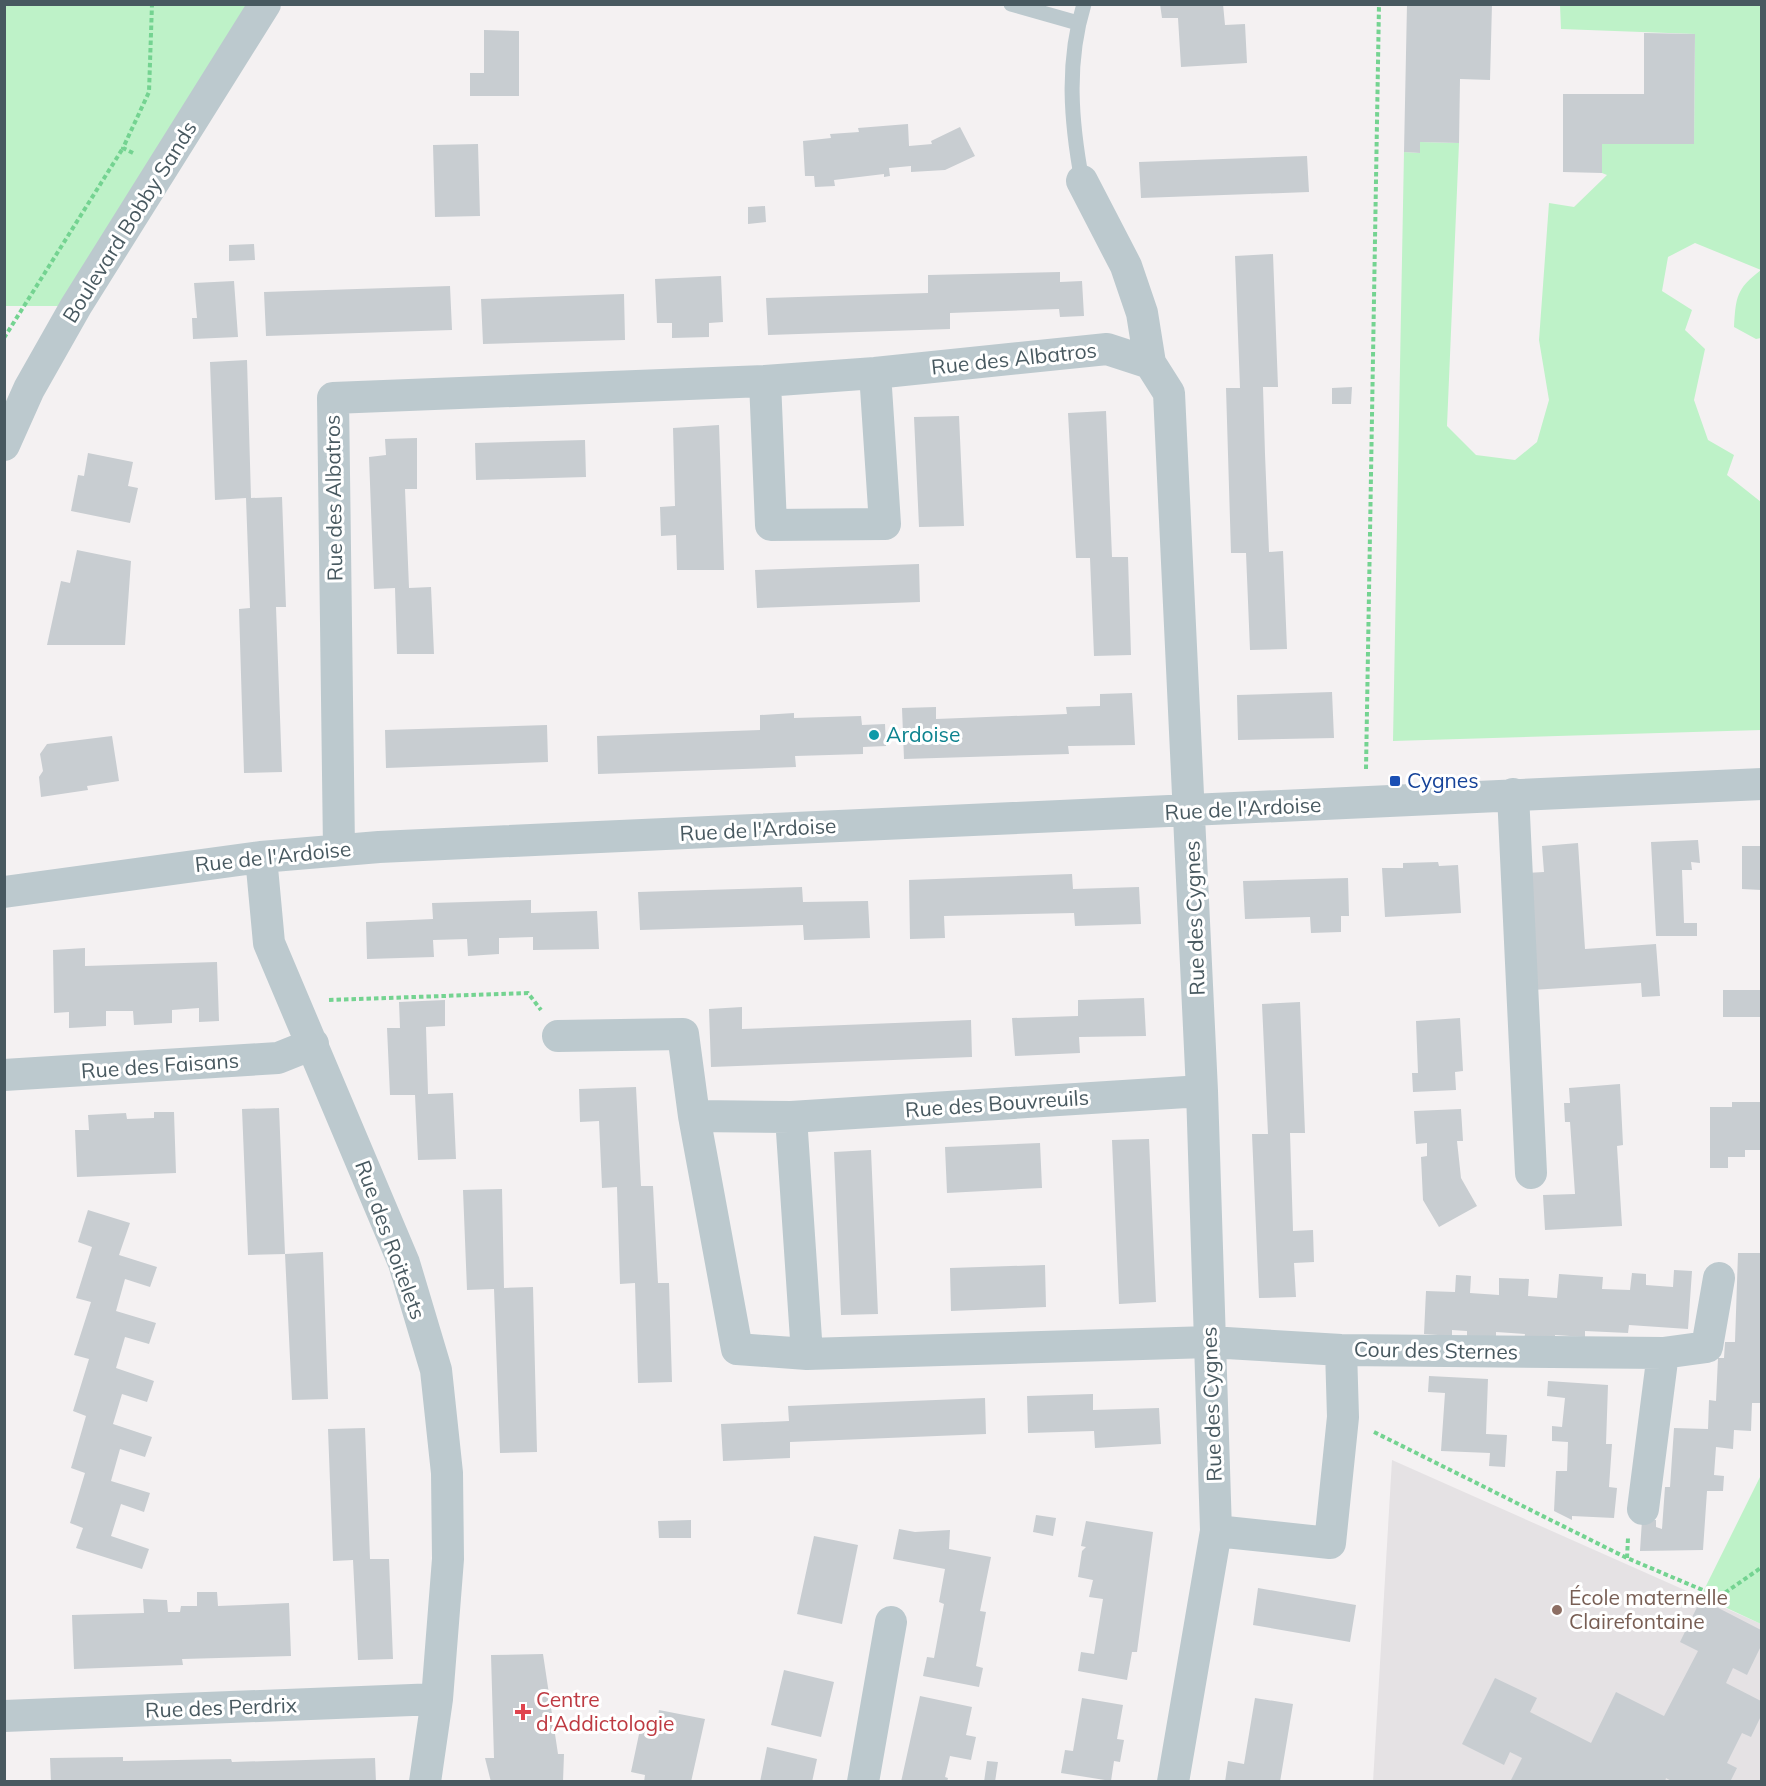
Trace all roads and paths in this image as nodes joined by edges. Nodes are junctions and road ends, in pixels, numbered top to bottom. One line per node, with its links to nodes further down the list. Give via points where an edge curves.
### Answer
1 (152, 4): 7 (path, via 149,92)
2 (265, 4): 8 (street, Boulevard Bobby Sands)
3 (1011, 4): 6 (lane)
4 (1084, 4): 6 (lane)
5 (1379, 4): 17 (path)
6 (1078, 23): 9 (lane, via 1074,39 1072,129)
7 (123, 148): 8 (path); 10 (path)
8 (164, 167): 14 (street, Boulevard Bobby Sands, via 70,316)
9 (1082, 181): 11 (street, Rue des Cygnes, via 1126,266 1142,313)
10 (4, 338)
11 (1150, 363): 12 (street, Rue des Albatros, via 1107,349); 18 (street, Rue des Cygnes, via 1169,393)
12 (875, 373): 13 (street, Rue des Albatros); 13 (street, via 885,524 771,525)
13 (765, 381): 19 (street, Rue des Albatros, via 333,398)
14 (4, 444)
15 (1761, 784): 16 (street, Rue de l'Ardoise)
16 (1513, 794): 17 (street, Rue de l'Ardoise); 29 (street)
17 (1366, 802): 18 (street, Rue de l'Ardoise)
18 (1191, 812): 19 (street, Rue de l'Ardoise); 26 (street, Rue des Cygnes)
19 (339, 849): 20 (street, Rue de l'Ardoise)
20 (261, 857): 21 (street, Rue de l'Ardoise); 22 (street, Rue des Roitelets, via 268,943)
21 (4, 892)
22 (294, 1002): 23 (path, via 528,993); 24 (street, Rue des Roitelets)
23 (558, 1036): 27 (street, via 683,1034)
24 (313, 1044): 25 (street, Rue des Faisans, via 278,1058); 40 (street, Rue des Roitelets, via 404,1263 435,1370 447,1473 448,1559)
25 (4, 1075)
26 (1202, 1091): 28 (street, Rue des Bouvreuils); 31 (street, Rue des Cygnes)
27 (694, 1116): 28 (street, Rue des Bouvreuils); 34 (street, via 737,1349)
28 (791, 1117): 34 (street)
29 (1531, 1173)
30 (1719, 1278): 33 (street, Cour des Sternes, via 1707,1347)
31 (1210, 1342): 32 (street, Cour des Sternes); 34 (street); 37 (street, Rue des Cygnes)
32 (1341, 1350): 33 (street, Cour des Sternes); 35 (street)
33 (1663, 1353): 36 (street)
34 (807, 1354)
35 (1343, 1417): 37 (street, via 1330,1543); 38 (path, via 1627,1558 1719,1597)
36 (1643, 1509)
37 (1216, 1531): 44 (street, Rue des Cygnes)
38 (1761, 1567)
39 (891, 1622): 43 (street)
40 (437, 1699): 41 (street, Rue des Perdrix); 42 (street, Rue des Roitelets)
41 (4, 1716)
42 (425, 1782)
43 (863, 1782)
44 (1173, 1782)

